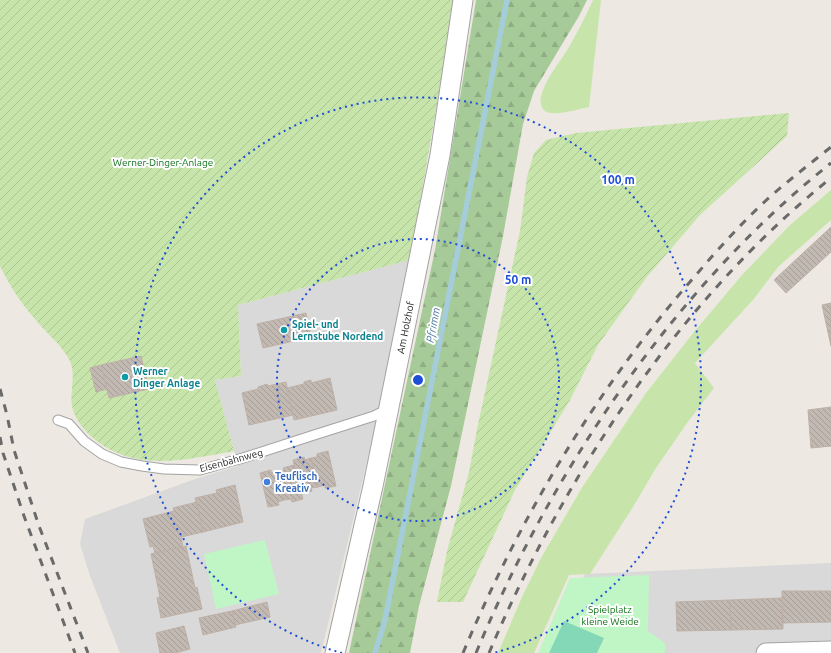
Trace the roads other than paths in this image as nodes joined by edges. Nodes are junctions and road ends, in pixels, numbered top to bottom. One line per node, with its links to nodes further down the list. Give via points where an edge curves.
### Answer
1 (463, 0): 2 (street, Am Holzhof, via 440,155)
2 (388, 409): 3 (lane, Eisenbahnweg, via 374,416 200,470 157,468 121,462 102,454 84,441 69,424); 5 (street, Am Holzhof)
3 (58, 420)
4 (831, 651): 6 (street)
5 (335, 653)
6 (766, 653)

